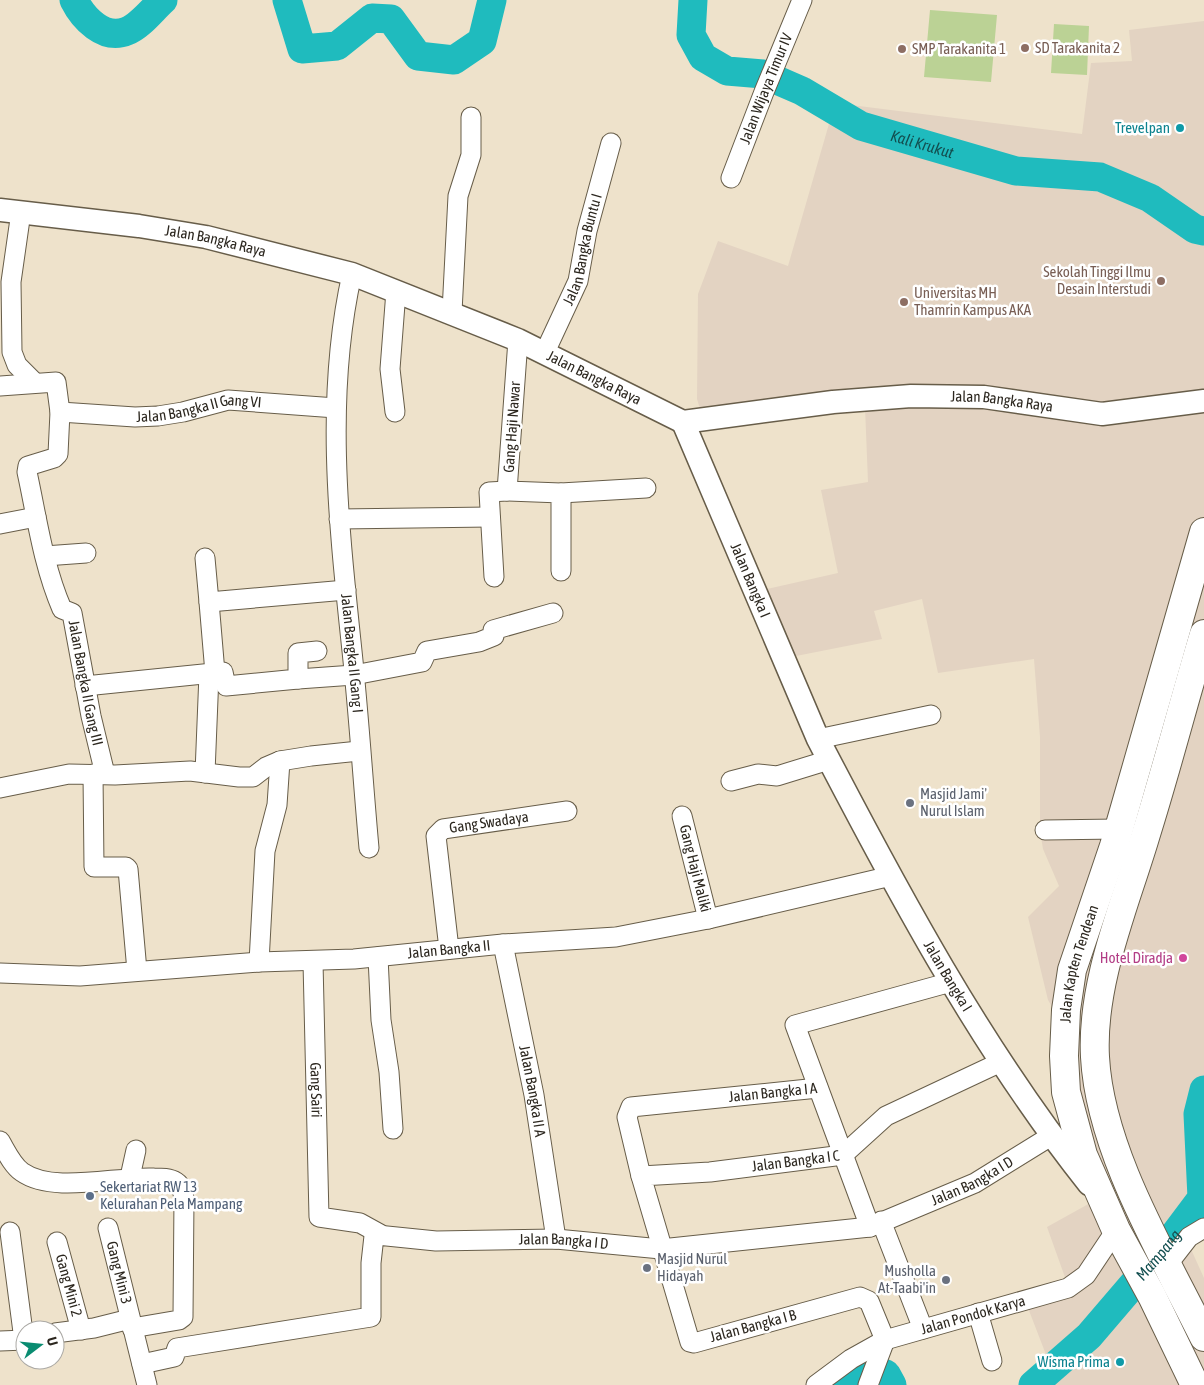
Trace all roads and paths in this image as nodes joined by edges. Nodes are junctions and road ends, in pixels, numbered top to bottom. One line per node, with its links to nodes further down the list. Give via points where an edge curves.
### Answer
1 (802, 0): 4 (street, Jalan Wijaya Timur IV)
2 (471, 117): 8 (street, via 471,155 458,196)
3 (611, 143): 10 (street, Jalan Bangka Buntu I, via 587,231 578,281)
4 (731, 178)
5 (11, 211): 6 (street, Jalan Bangka Raya, via 206,237); 11 (street, via 12,352 17,365)
6 (352, 274): 7 (street, Jalan Bangka Raya); 14 (street, Jalan Bangka II Gang I, via 342,318)
7 (396, 291): 8 (street, Jalan Bangka Raya); 16 (street, via 390,369)
8 (452, 312): 9 (street, Jalan Bangka Raya)
9 (518, 340): 10 (street, Jalan Bangka Raya); 19 (street, Gang Haji Nawar)
10 (545, 352): 17 (street, Jalan Bangka Raya)
11 (34, 382): 12 (street); 15 (street, Jalan Bangka II Gang III, via 56,382)
12 (0, 386)
13 (1204, 401): 17 (street, Jalan Bangka Raya, via 1102,414 984,397 911,396 833,402)
14 (336, 408): 15 (street, Jalan Bangka II Gang VI, via 228,400 158,416); 23 (street, Jalan Bangka II Gang I)
15 (60, 412): 21 (street, Jalan Bangka II Gang III, via 58,454 28,466)
16 (396, 412)
17 (683, 422): 42 (street, Jalan Bangka I)
18 (646, 488): 20 (street, Gang Haji Nawar)
19 (507, 491): 20 (street, Gang Haji Nawar); 22 (street, via 489,492)
20 (561, 493): 29 (street)
21 (36, 517): 24 (street); 27 (street, Jalan Bangka II Gang III)
22 (490, 517): 23 (street); 30 (street)
23 (339, 519): 31 (street, Jalan Bangka II Gang I)
24 (0, 524)
25 (1204, 532): 52 (main road, Jalan Kapten Tendean)
26 (86, 553): 27 (street)
27 (44, 556): 40 (street, Jalan Bangka II Gang III, via 62,609 72,613)
28 (205, 558): 32 (street)
29 (561, 572)
30 (494, 577)
31 (346, 590): 32 (street); 38 (street, Jalan Bangka II Gang I)
32 (209, 602): 37 (street)
33 (553, 613): 38 (street, via 493,630 494,636 479,642 426,651 422,662)
34 (1204, 634): 36 (main road, Jalan Kapten Tendean)
35 (317, 651): 39 (street, via 298,653)
36 (1200, 661): 85 (main road, Jalan Kapten Tendean, via 1107,963 1095,1018 1095,1058 1110,1133 1146,1222)
37 (212, 674): 39 (street, via 223,672 226,686); 40 (street); 46 (street)
38 (354, 675): 39 (street); 43 (street, Jalan Bangka II Gang I)
39 (298, 679)
40 (85, 686): 47 (street, Jalan Bangka II Gang III)
41 (932, 715): 42 (street)
42 (818, 739): 44 (street, Jalan Bangka I)
43 (359, 751): 45 (street); 54 (street, Jalan Bangka II Gang I)
44 (829, 760): 48 (street, via 777,776 758,774); 55 (street, Jalan Bangka I)
45 (280, 761): 46 (street, via 253,776); 60 (street, via 277,805 265,851)
46 (205, 773): 47 (street)
47 (99, 774): 49 (street, via 69,774); 62 (street, Jalan Bangka II Gang III, via 94,867 128,869)
48 (731, 781)
49 (0, 788)
50 (568, 811): 58 (street, Gang Swadaya, via 438,832)
51 (682, 816): 56 (street, Gang Haji Maliki)
52 (1118, 829): 53 (street); 74 (main road, Jalan Kapten Tendean, via 1076,955 1065,1021 1066,1092 1083,1155)
53 (1045, 830)
54 (369, 848)
55 (891, 876): 56 (street, Jalan Bangka II); 64 (street, Jalan Bangka I)
56 (708, 920): 57 (street, Jalan Bangka II, via 616,937)
57 (503, 944): 58 (street, Jalan Bangka II); 82 (street, Jalan Bangka II A, via 534,1095)
58 (450, 949): 59 (street, Jalan Bangka II)
59 (378, 956): 61 (street, Jalan Bangka II); 67 (street, via 381,1020)
60 (259, 962): 61 (street, Jalan Bangka II); 62 (street, Jalan Bangka II)
61 (312, 962): 75 (street, Gang Sairi)
62 (137, 971): 63 (street, Jalan Bangka II, via 80,976)
63 (0, 973)
64 (951, 982): 65 (street, Jalan Bangka I); 66 (street, Jalan Bangka I A, via 795,1025)
65 (1001, 1062): 68 (street, Jalan Bangka I); 71 (street, Jalan Bangka I C, via 886,1116)
66 (818, 1088): 71 (street); 72 (street, Jalan Bangka I A, via 631,1107 627,1116)
67 (393, 1129)
68 (1051, 1136): 74 (street, Jalan Bangka I); 76 (street, Jalan Bangka I D, via 975,1183)
69 (0, 1141): 73 (street, via 22,1172 46,1182 68,1184)
70 (136, 1150): 73 (street)
71 (843, 1154): 72 (street, Jalan Bangka I C, via 710,1172); 76 (street)
72 (641, 1176): 84 (street)
73 (130, 1177): 88 (street, via 177,1182 182,1187 184,1198 183,1317)
74 (1101, 1199): 81 (main road, Jalan Kapten Tendean)
75 (319, 1217): 80 (street, Jalan Bangka I D, via 360,1223)
76 (875, 1224): 84 (street, Jalan Bangka I D); 89 (street)
77 (108, 1228): 88 (street, Gang Mini 3)
78 (1204, 1228): 85 (street, via 1188,1237)
79 (10, 1232): 87 (street)
80 (380, 1234): 82 (street, Jalan Bangka I D, via 436,1241); 97 (street, via 374,1236 371,1263 371,1316 191,1344 177,1348 174,1357)
81 (1119, 1235): 86 (street, Jalan Pondok Karya, via 1086,1276 1068,1288); 101 (main road, Jalan Kapten Tendean)
82 (556, 1239): 84 (street, Jalan Bangka I D)
83 (57, 1242): 90 (street, Gang Mini 2)
84 (661, 1249): 94 (street, Jalan Bangka I B, via 690,1342 860,1297 868,1301)
85 (1165, 1259): 92 (main road, Jalan Kapten Tendean)
86 (978, 1313): 89 (street, Jalan Pondok Karya); 96 (street)
87 (22, 1320)
88 (131, 1324): 90 (street); 97 (street, Gang Mini 3)
89 (923, 1328): 94 (street, Jalan Pondok Karya)
90 (81, 1330): 91 (street)
91 (65, 1332)
92 (1204, 1337)
93 (15, 1340): 95 (street)
94 (885, 1340): 98 (street); 100 (street, Jalan Pondok Karya, via 851,1359)
95 (0, 1341)
96 (992, 1361)
97 (142, 1364): 99 (street, Gang Mini 3)
98 (872, 1373)
99 (147, 1385)
100 (816, 1385)
101 (1195, 1385)

